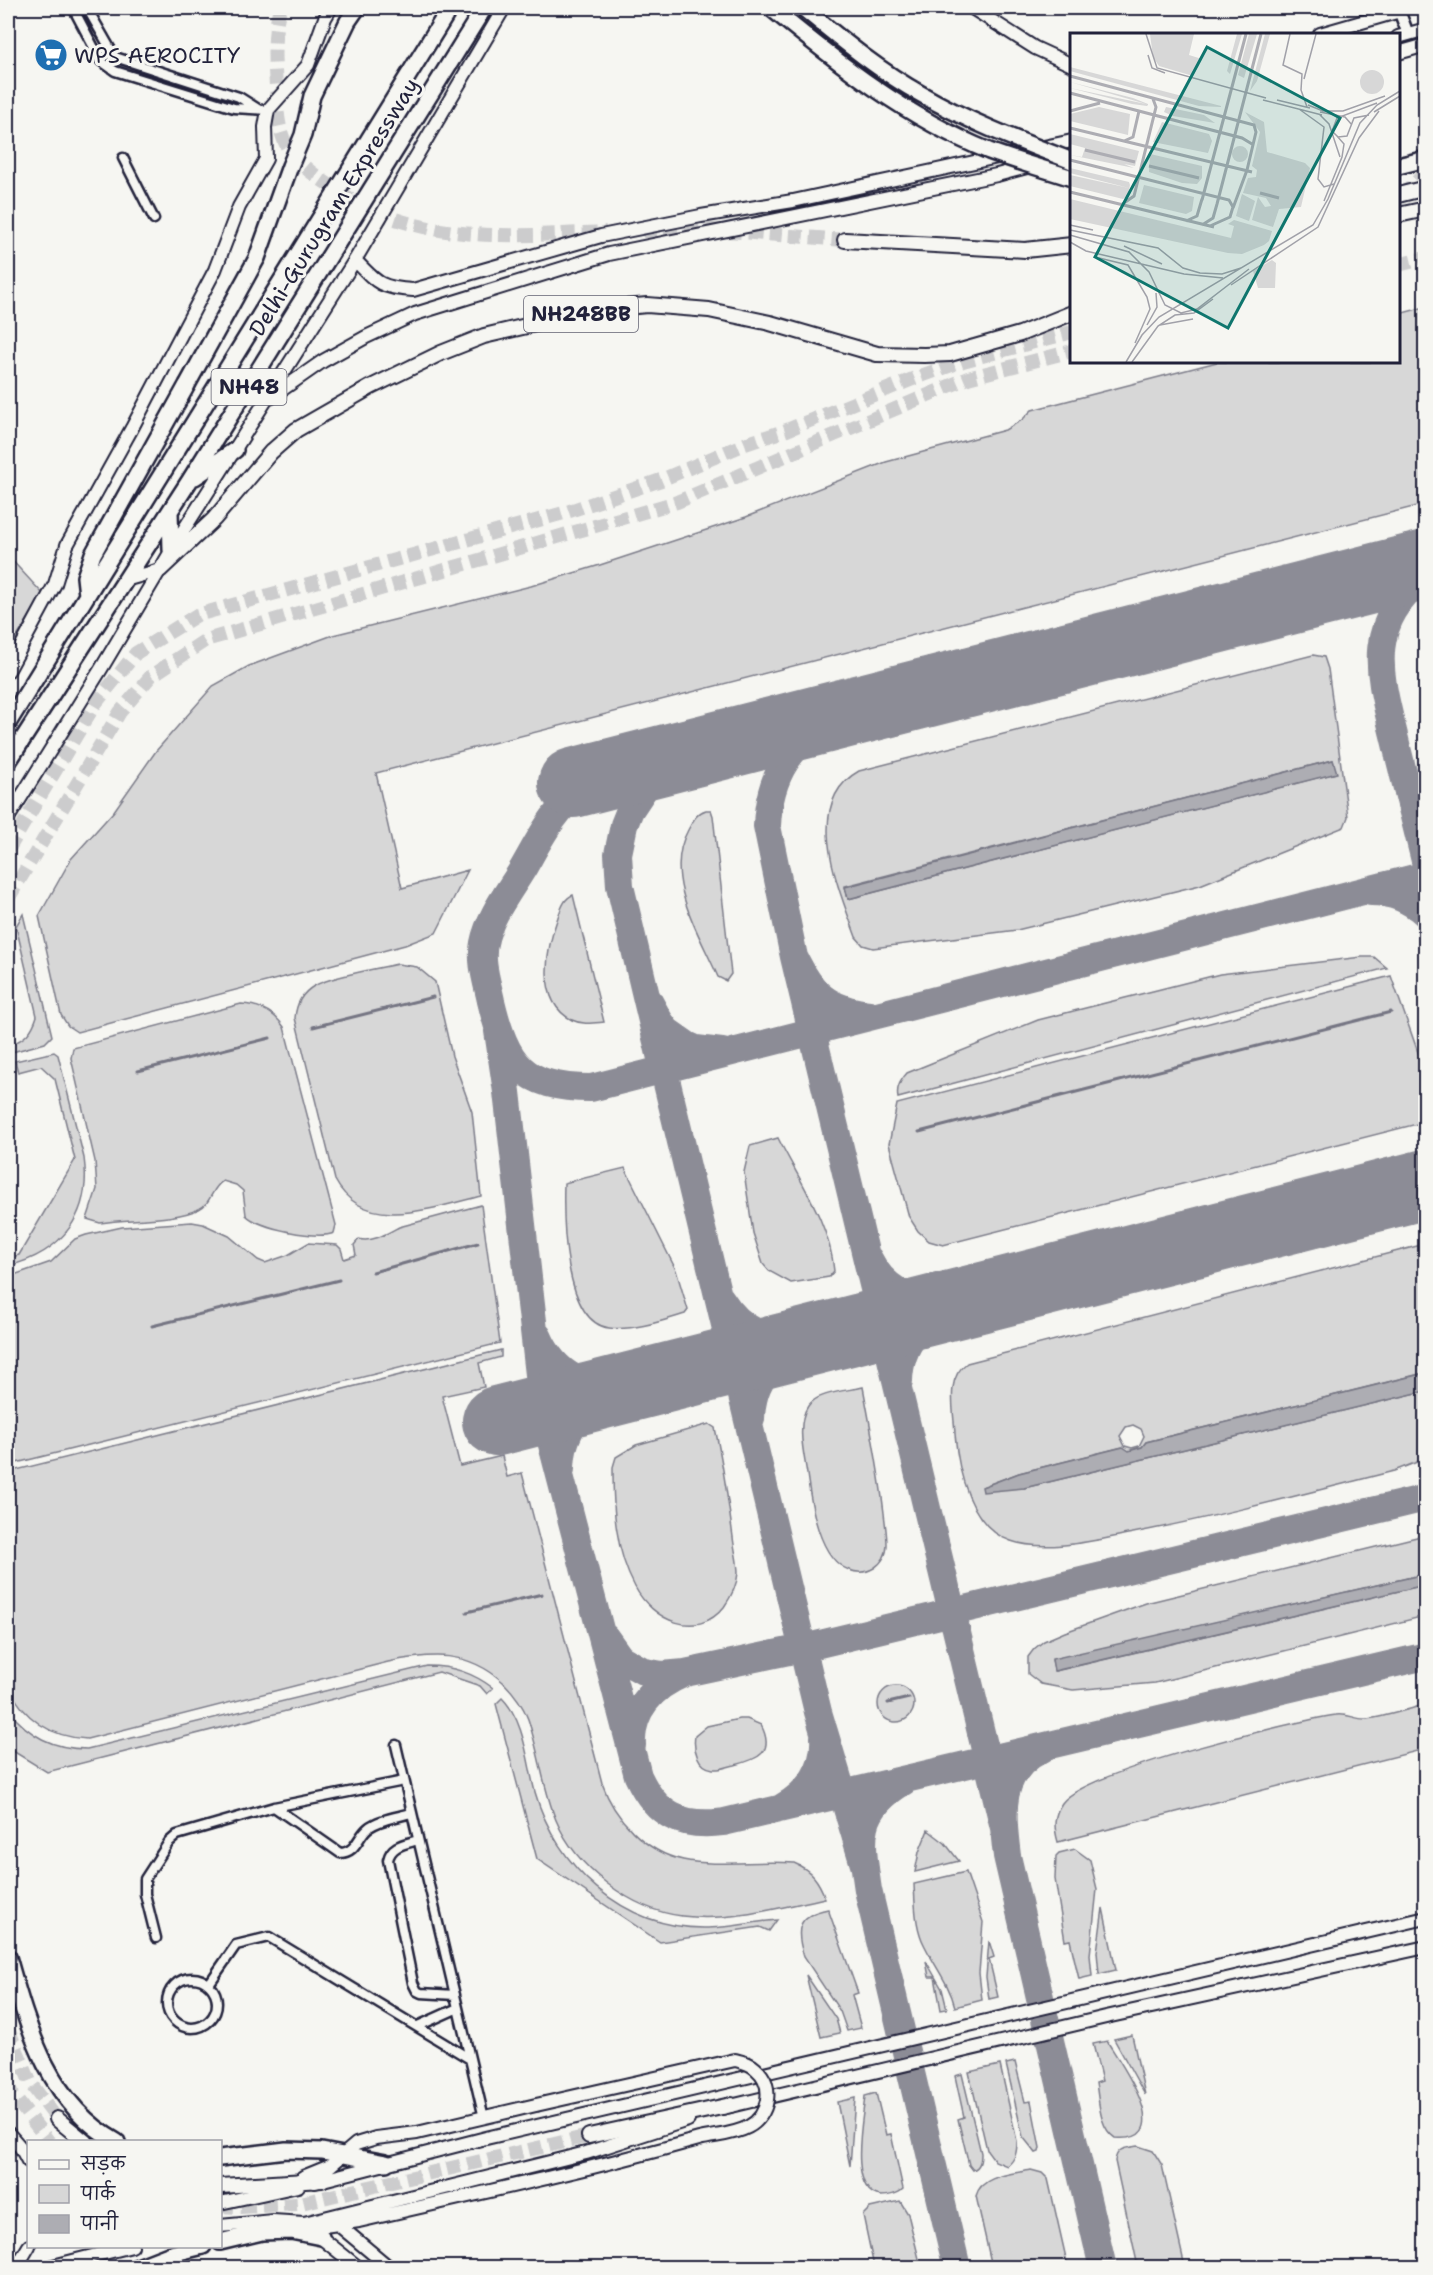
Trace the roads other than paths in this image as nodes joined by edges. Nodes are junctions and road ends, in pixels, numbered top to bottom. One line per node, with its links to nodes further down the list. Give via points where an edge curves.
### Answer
1 (73, 8): 18 (street, via 101,61 115,71 234,108)
2 (87, 8): 18 (street, via 115,57 239,97)
3 (331, 8): 18 (main road, via 308,65)
4 (357, 8): 42 (highway, bridge, via 312,96 303,135 257,258 93,554 85,577)
5 (450, 8): 42 (highway, Delhi-Gurugram Expressway / NH48)
6 (484, 8): 37 (highway, Delhi-Gurugram Expressway / NH48)
7 (504, 8): 33 (main road)
8 (771, 8): 25 (highway, bridge, via 845,68 916,115 988,150)
9 (803, 8): 23 (highway, bridge, via 860,55 922,95 995,131)
10 (972, 8): 17 (main road, via 1035,48)
11 (1399, 9): 13 (main road); 14 (street)
12 (1425, 28): 14 (main road)
13 (1323, 33)
14 (1403, 35)
15 (1425, 45): 16 (main road)
16 (1400, 52)
17 (1070, 65)
18 (263, 110): 43 (main road, via 266,159 239,207 215,270 67,545 55,584)
19 (1070, 141): 33 (main road, via 793,201 601,236 413,290 382,286)
20 (1070, 155): 35 (main road, via 997,176 609,254 415,314 323,361)
21 (123, 158): 30 (street)
22 (1425, 159): 24 (highway)
23 (1070, 161)
24 (1400, 165)
25 (1070, 178)
26 (1425, 188): 27 (highway)
27 (1400, 194)
28 (1425, 209): 29 (highway)
29 (1400, 215)
30 (154, 219)
31 (844, 240): 32 (highway, via 1025,250)
32 (1070, 245)
33 (355, 260): 35 (main road)
34 (1070, 313): 40 (highway, NH248BB, via 1020,334 950,354 933,355 877,354 770,322 709,310 647,305 596,310 484,336 371,387 296,430 271,452 214,519)
35 (265, 401): 36 (main road)
36 (235, 450): 37 (highway); 39 (main road)
37 (190, 480): 38 (highway, Delhi-Gurugram Expressway / NH48)
38 (170, 511): 39 (highway); 41 (highway, Delhi-Gurugram Expressway / NH48)
39 (171, 550): 40 (main road)
40 (160, 570): 41 (main road); 46 (main road)
41 (125, 580): 45 (highway, Delhi-Gurugram Expressway / NH48)
42 (87, 595): 44 (highway, Delhi-Gurugram Expressway / NH48)
43 (8, 671)
44 (8, 723)
45 (8, 762)
46 (8, 818)
47 (396, 1745): 48 (street)
48 (404, 1781): 49 (street); 50 (street)
49 (274, 1807): 50 (street, via 340,1853 352,1849 373,1824); 53 (street, via 182,1832 173,1838 145,1879)
50 (411, 1813): 51 (street)
51 (418, 1840): 57 (street); 57 (street, via 396,1847 388,1860 413,1983 421,1993)
52 (1425, 1918): 73 (main road)
53 (156, 1938)
54 (1425, 1947): 61 (main road, via 1095,2019)
55 (8, 1957): 68 (highway, via 23,2011 48,2071 73,2108)
56 (209, 1984): 56 (street, via 217,2000 212,2018 195,2027 176,2022 167,2005 172,1987 189,1978); 59 (street, via 236,1945 269,1937)
57 (455, 1995): 58 (street)
58 (458, 2008): 59 (street); 60 (street)
59 (418, 2026): 60 (street)
60 (470, 2059): 62 (street)
61 (731, 2105): 66 (highway); 78 (main road, via 586,2153)
62 (484, 2118): 70 (main road, via 376,2138 356,2144); 79 (main road, bridge, via 735,2060 758,2070 767,2089 768,2103 762,2114 743,2130)
63 (57, 2119): 67 (highway)
64 (8, 2127): 69 (main road)
65 (8, 2133): 72 (main road)
66 (589, 2136)
67 (83, 2140)
68 (114, 2140)
69 (27, 2144)
70 (343, 2154): 71 (highway, via 286,2150); 73 (highway); 75 (main road, via 315,2174)
71 (222, 2158)
72 (27, 2159)
73 (386, 2163): 74 (main road)
74 (322, 2180): 75 (highway); 77 (main road)
75 (287, 2182): 76 (highway)
76 (222, 2186)
77 (222, 2203)
78 (327, 2216): 79 (main road); 81 (main road)
79 (338, 2224): 81 (main road); 90 (main road)
80 (222, 2226): 81 (main road, via 273,2221)
81 (312, 2229): 82 (highway, via 261,2232); 89 (main road)
82 (227, 2241)
83 (28, 2248): 86 (main road)
84 (128, 2248): 87 (main road)
85 (198, 2248): 88 (highway)
86 (15, 2268)
87 (45, 2268)
88 (135, 2268)
89 (359, 2268)
90 (390, 2268)

